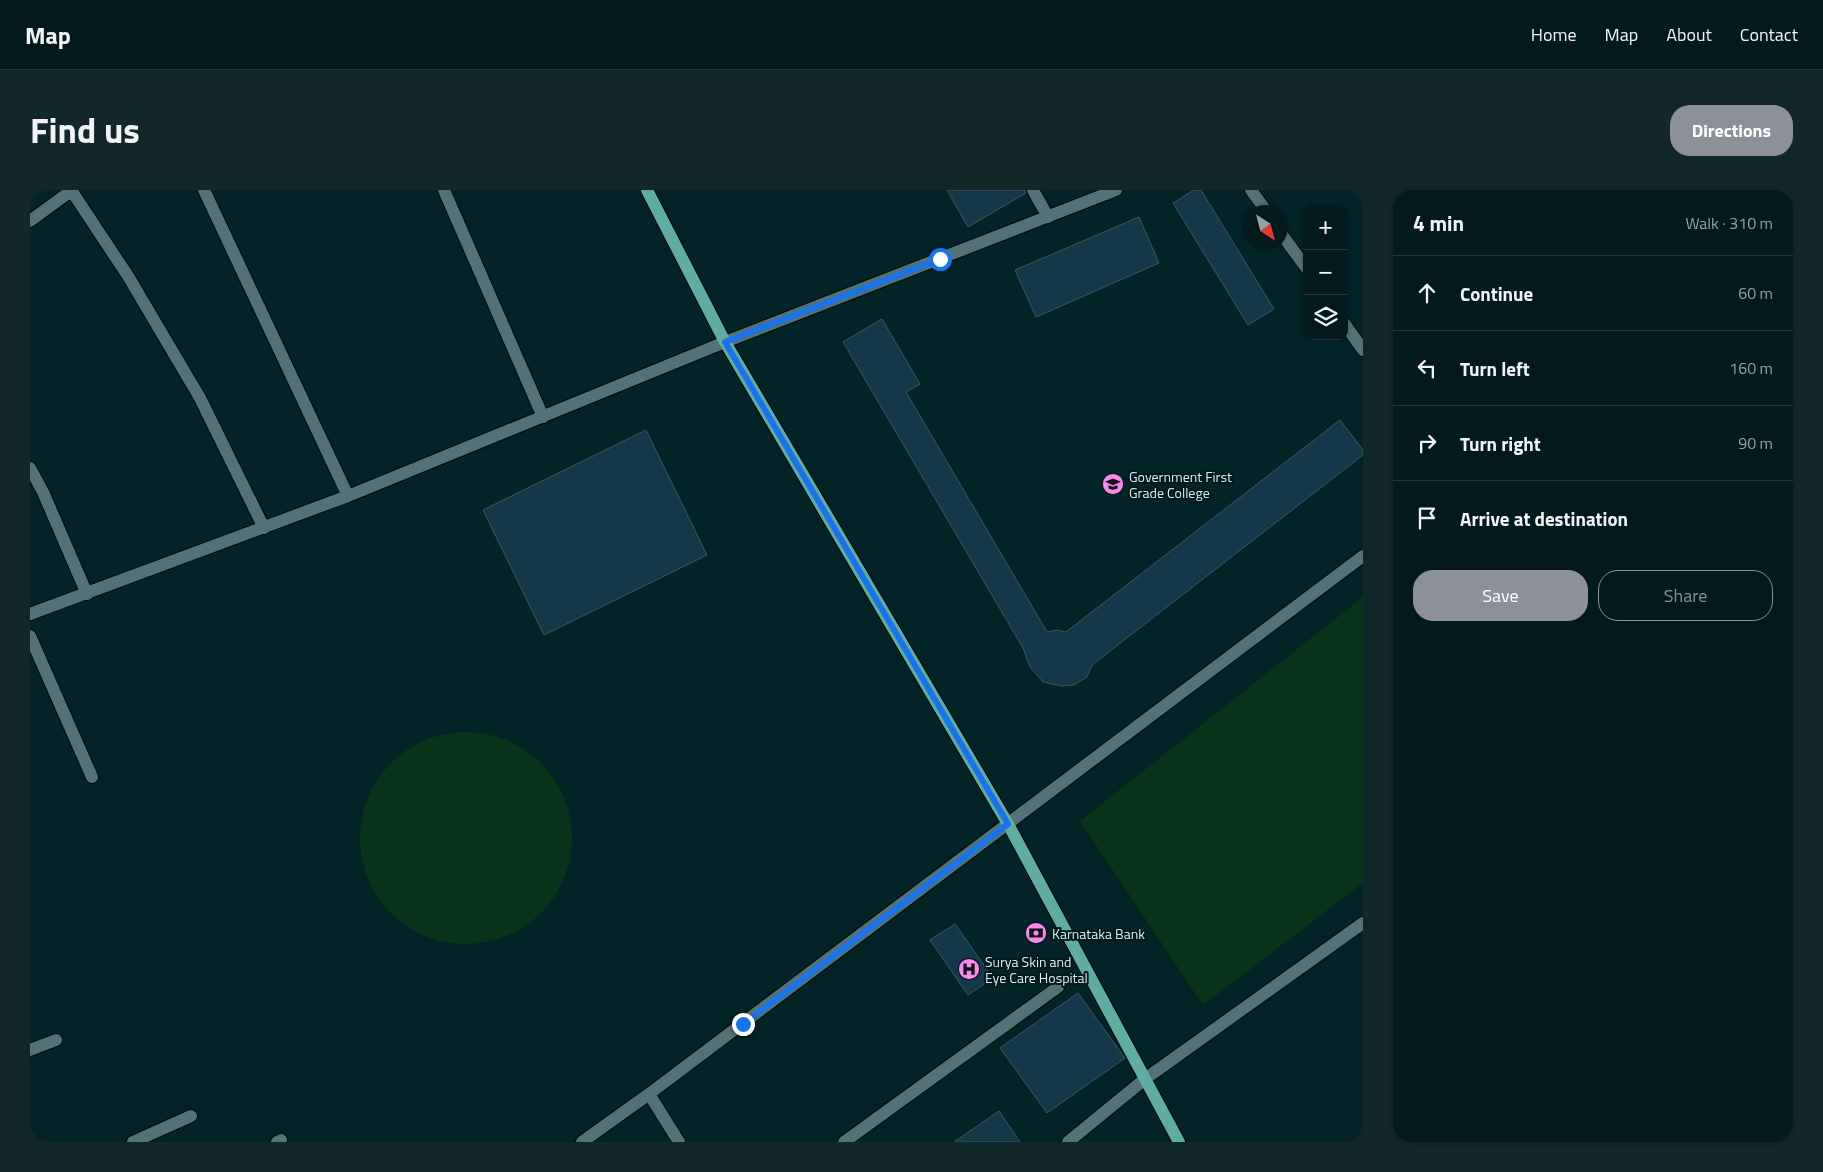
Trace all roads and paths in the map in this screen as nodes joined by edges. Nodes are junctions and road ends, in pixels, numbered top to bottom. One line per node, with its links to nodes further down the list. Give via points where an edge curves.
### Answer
1 (71, 190): 10 (street); 19 (street, via 128,276 200,398)
2 (444, 190): 16 (street)
3 (647, 190): 14 (main road)
4 (1033, 190): 9 (street)
5 (1116, 190): 9 (street)
6 (1252, 190): 8 (street)
7 (208, 191): 18 (street)
8 (1262, 205)
9 (1048, 217): 14 (street)
10 (30, 221)
11 (1288, 243): 12 (street)
12 (1303, 264)
13 (1348, 329): 15 (street)
14 (725, 342): 16 (street); 25 (main road)
15 (1363, 350)
16 (543, 417): 18 (street)
17 (30, 468): 21 (street)
18 (348, 496): 19 (street)
19 (264, 528): 21 (street)
20 (1363, 556): 25 (street)
21 (87, 594): 22 (street)
22 (30, 614)
23 (30, 636): 24 (street)
24 (92, 777)
25 (1008, 824): 30 (main road); 31 (street)
26 (1363, 923): 30 (street)
27 (1058, 987): 36 (street)
28 (56, 1040): 29 (street)
29 (30, 1050)
30 (1145, 1079): 37 (street); 38 (main road)
31 (649, 1094): 34 (street); 35 (street)
32 (191, 1116): 33 (street)
33 (133, 1142)
34 (582, 1142)
35 (679, 1142)
36 (844, 1142)
37 (1068, 1142)
38 (1178, 1142)

